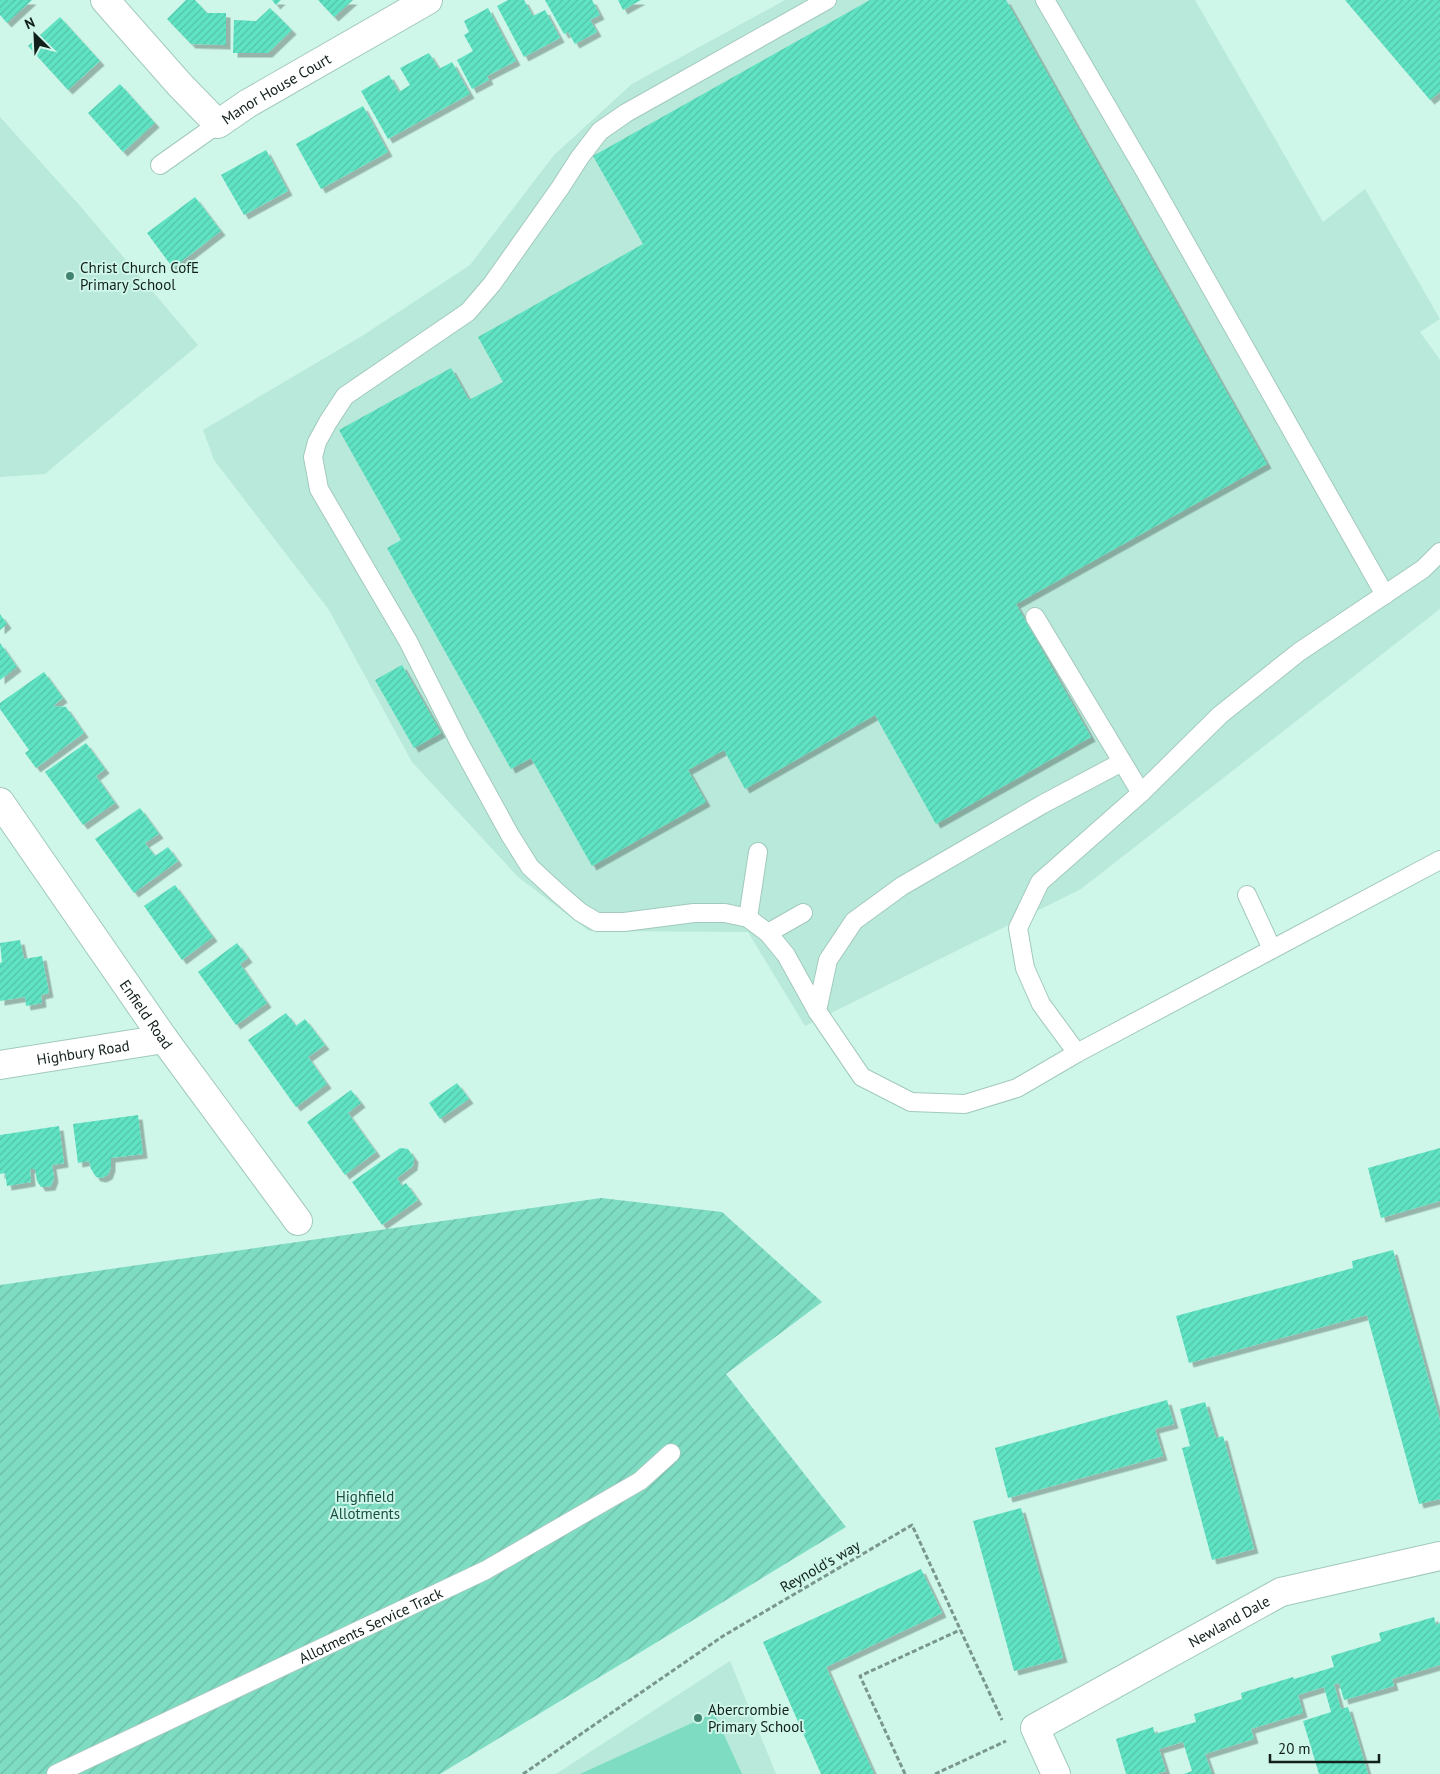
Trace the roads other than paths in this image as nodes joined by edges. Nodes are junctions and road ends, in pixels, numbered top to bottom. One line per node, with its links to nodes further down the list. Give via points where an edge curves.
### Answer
1 (105, 0): 5 (street, Manor House Court)
2 (428, 0): 5 (street, Manor House Court)
3 (827, 0): 17 (lane, via 626,113 600,132 492,284 468,312 345,396 317,442 312,457 319,489 408,641 460,744 530,867 580,912 597,922 694,913 726,913)
4 (1045, 0): 8 (lane)
5 (218, 124): 6 (lane)
6 (160, 165)
7 (1440, 552): 8 (lane, via 1423,569)
8 (1385, 595): 11 (lane, via 1299,652 1220,715)
9 (1035, 617): 10 (lane)
10 (1122, 762): 11 (lane); 20 (lane, via 902,886 854,921 828,960)
11 (1141, 793): 22 (lane, via 1040,882 1018,928 1025,968 1041,1004)
12 (0, 802): 21 (street, Enfield Road)
13 (758, 852): 17 (lane)
14 (1440, 860): 19 (lane)
15 (1247, 895): 19 (lane)
16 (803, 913): 18 (lane)
17 (748, 918): 18 (lane)
18 (768, 933): 20 (lane, via 786,955)
19 (1272, 949): 22 (lane)
20 (817, 1011): 22 (lane, via 862,1077 911,1102 965,1104 1017,1088)
21 (164, 1039): 23 (street, Highbury Road); 24 (street, Enfield Road)
22 (1077, 1053)
23 (0, 1065)
24 (298, 1221)
25 (672, 1453): 27 (lane, Allotments Service Track, via 640,1481 486,1570)
26 (1440, 1556): 28 (street, Newland Dale, via 1281,1592 1023,1733)
27 (56, 1774)
28 (1056, 1774)

